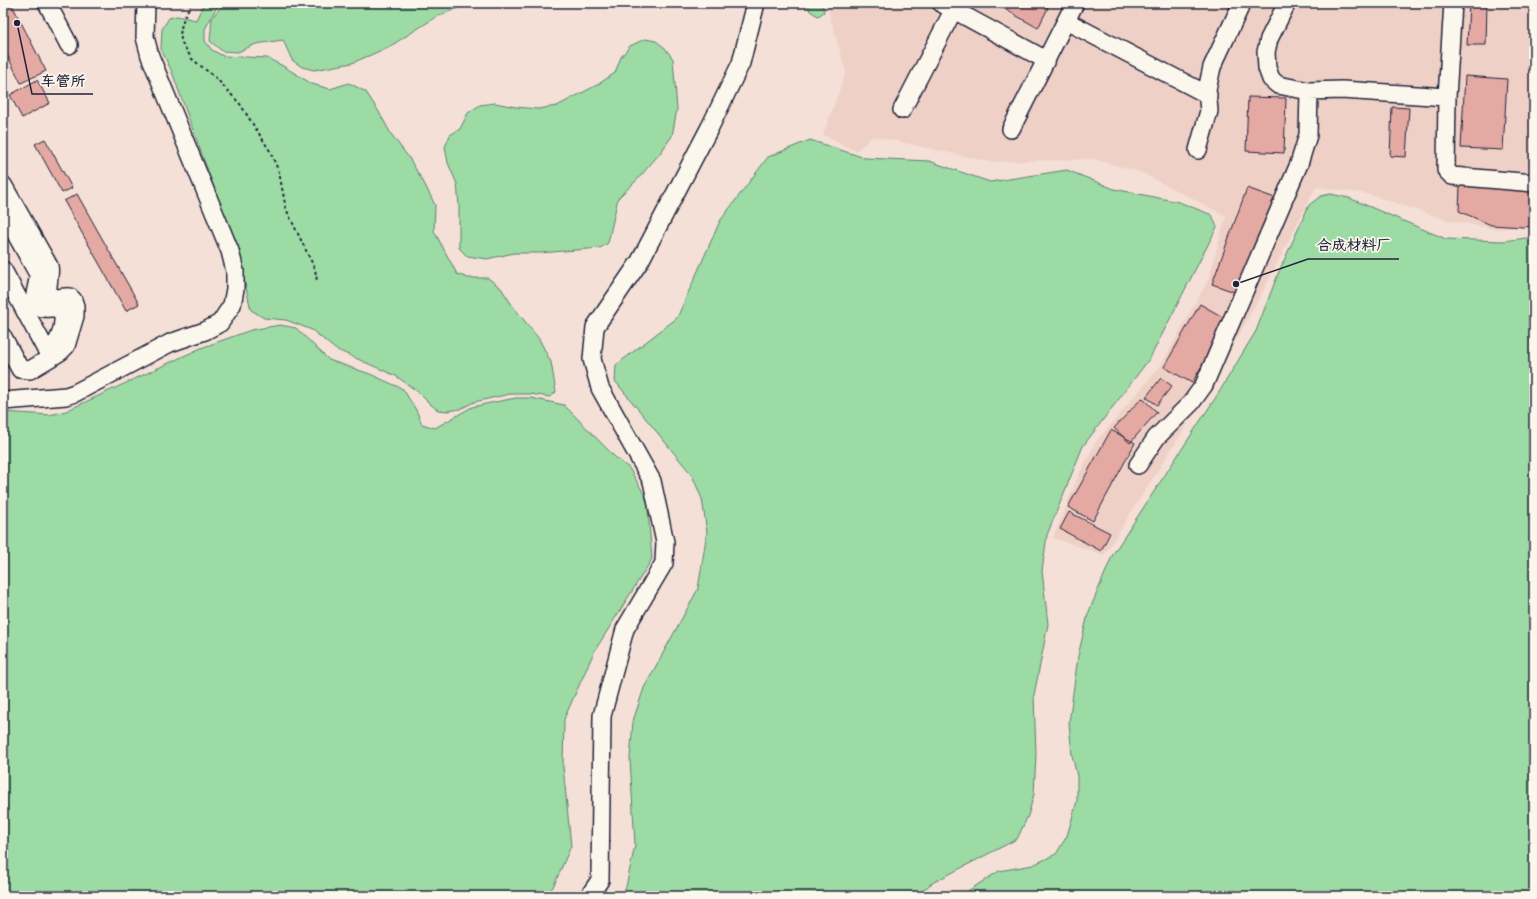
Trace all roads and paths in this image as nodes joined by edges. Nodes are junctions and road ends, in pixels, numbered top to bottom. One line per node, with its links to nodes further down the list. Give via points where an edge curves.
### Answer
1 (47, 3): 11 (street)
2 (146, 3): 25 (street, via 145,37 150,56 230,250 235,271 232,305 220,323 170,343 75,393)
3 (191, 3): 23 (path, via 182,23 182,43 192,59 216,78 240,104 270,151 279,172 286,208 315,269)
4 (756, 3): 27 (street, via 741,63 710,127 640,261 595,327 592,359 600,388 652,481 665,542 664,563 625,629 602,716 600,880)
5 (1075, 3): 10 (street)
6 (1242, 3): 14 (street, via 1212,67)
7 (1288, 3): 13 (street, via 1269,39 1266,52 1267,68 1278,85)
8 (1454, 3): 15 (street)
9 (950, 5): 12 (street); 16 (street)
10 (1066, 21): 12 (street); 14 (street)
11 (69, 45)
12 (1046, 60): 17 (street)
13 (1309, 91): 15 (street, via 1342,90); 26 (street, via 1308,135 1299,164 1204,385 1191,403 1156,438)
14 (1208, 95): 18 (street, via 1208,121)
15 (1447, 97): 19 (street, via 1446,170 1452,176)
16 (902, 110)
17 (1011, 129)
18 (1198, 150)
19 (1534, 182)
20 (3, 185): 24 (street, via 49,266 49,294 54,298 73,300 75,316 66,346 30,370 20,369)
21 (3, 212): 22 (street, via 38,274 35,302 42,308 57,308 63,314 56,344 45,348)
22 (3, 270)
23 (317, 281)
24 (3, 337)
25 (3, 401)
26 (1138, 465)
27 (589, 896)

